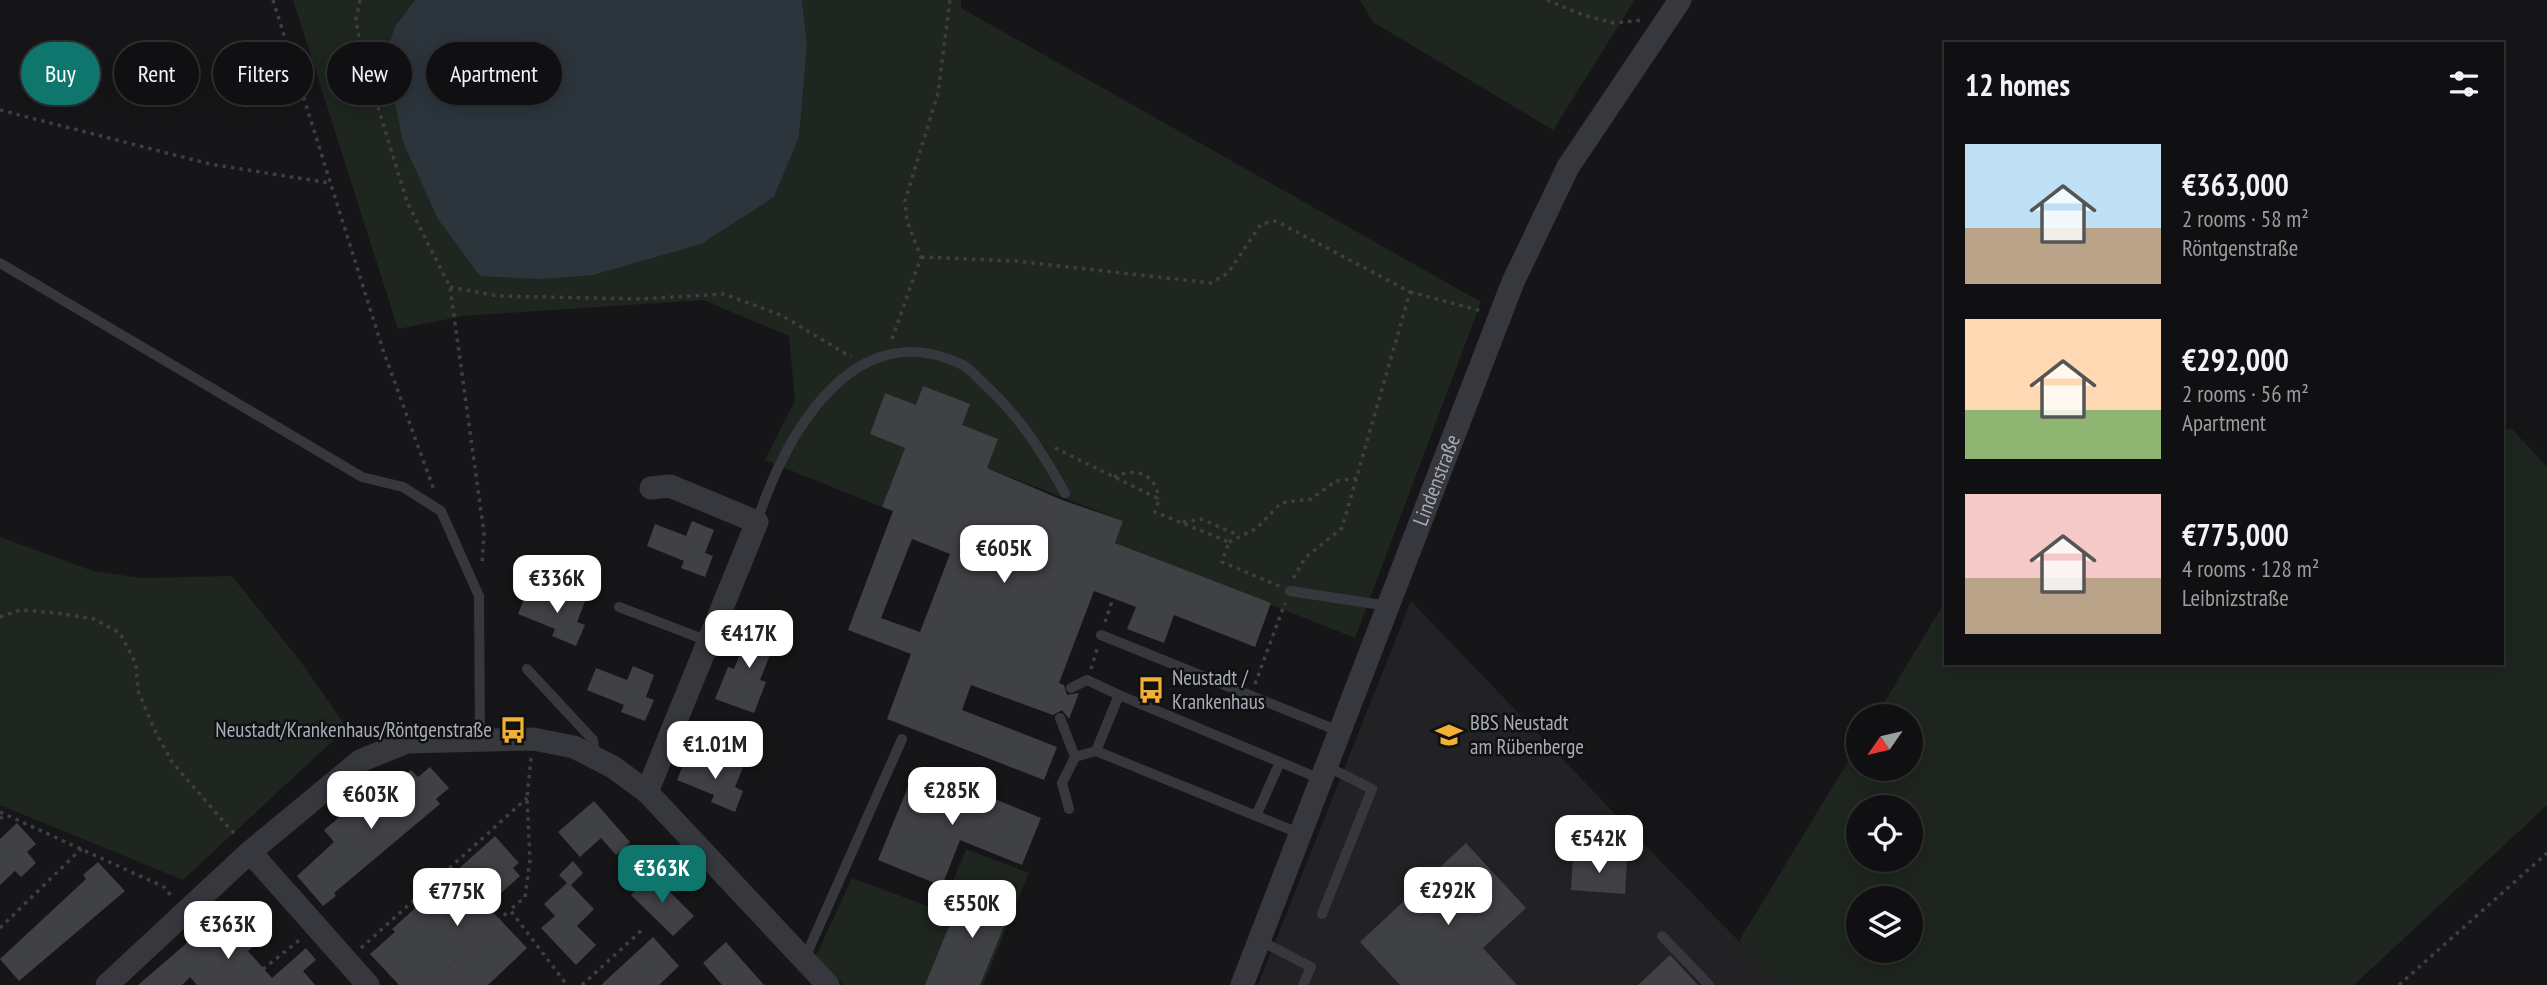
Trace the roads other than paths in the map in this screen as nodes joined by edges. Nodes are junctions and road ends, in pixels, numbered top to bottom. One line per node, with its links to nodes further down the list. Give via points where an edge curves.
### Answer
1 (1680, 0): 8 (street, Lindenstraße, via 1568,167 1500,315)
2 (0, 263): 16 (lane, via 362,477 403,487 441,511 479,596)
3 (651, 488): 5 (street, via 670,485)
4 (1065, 493): 5 (lane, via 1034,438 1002,399 964,365 925,354 892,352 863,364 828,389 797,429 769,484)
5 (757, 522): 10 (street)
6 (1290, 591): 8 (lane)
7 (619, 607): 10 (lane)
8 (1389, 607): 15 (street, Lindenstraße)
9 (1101, 635): 15 (lane)
10 (708, 641): 23 (street)
11 (527, 669): 20 (lane, via 593,740)
12 (1071, 688): 13 (lane, via 1087,680)
13 (1119, 695): 18 (lane); 21 (lane)
14 (1060, 718): 19 (lane)
15 (1341, 732): 22 (street, Lindenstraße)
16 (480, 738): 20 (street, via 533,739 574,747); 27 (street, via 407,742 360,761)
17 (902, 739): 31 (lane)
18 (1096, 751): 19 (lane); 25 (lane)
19 (1075, 757): 24 (lane, via 1062,783)
20 (595, 758): 23 (street)
21 (1280, 762): 22 (lane); 25 (lane)
22 (1325, 773): 26 (street, Lindenstraße); 28 (lane, via 1372,789)
23 (647, 792): 31 (street)
24 (1069, 809)
25 (1256, 816): 26 (lane)
26 (1301, 834): 30 (street, Lindenstraße)
27 (250, 852): 32 (street); 33 (street)
28 (1322, 914)
29 (1662, 936): 37 (lane)
30 (1259, 940): 35 (street, Lindenstraße); 36 (lane, via 1311,967)
31 (804, 960): 34 (street)
32 (107, 985)
33 (368, 985)
34 (828, 985)
35 (1242, 985)
36 (1303, 985)
37 (1709, 985)

